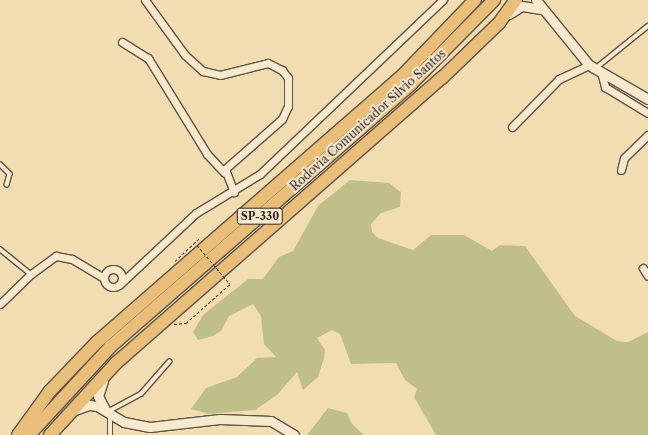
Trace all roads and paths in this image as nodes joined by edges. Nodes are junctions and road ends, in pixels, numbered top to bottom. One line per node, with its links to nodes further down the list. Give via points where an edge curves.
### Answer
1 (145, 0): 20 (street, via 185,55 203,71 220,75 268,63 282,70 288,78 288,100 282,119 233,159)
2 (443, 0): 22 (street, via 260,174)
3 (465, 0): 11 (highway)
4 (475, 0): 11 (highway, Rodovia Comunicador Silvio Santos / SP-330)
5 (494, 0): 41 (highway, Rodovia Comunicador Silvio Santos / SP-330, via 411,84 111,346)
6 (516, 0): 9 (highway)
7 (536, 0): 8 (street)
8 (541, 9): 9 (street, via 522,6); 13 (street)
9 (499, 23): 33 (highway, via 337,173)
10 (648, 26): 13 (lane)
11 (441, 38): 36 (highway, Rodovia Comunicador Silvio Santos / SP-330, via 322,148 121,320)
12 (122, 42): 20 (street, via 148,58 207,154)
13 (595, 68): 14 (street); 15 (street, via 605,87); 16 (street, via 559,79)
14 (648, 99)
15 (648, 113)
16 (512, 127)
17 (648, 135): 19 (street, via 624,158)
18 (0, 164): 21 (lane, via 10,174)
19 (620, 170)
20 (224, 172): 22 (street)
21 (7, 184)
22 (234, 192): 27 (street, via 196,213)
23 (197, 245): 33 (path, bridge, via 230,284 186,323 178,325)
24 (0, 249): 28 (lane)
25 (643, 268): 29 (street)
26 (119, 271): 27 (street); 30 (street, via 110,269); 31 (street, via 122,276)
27 (136, 271): 31 (street)
28 (31, 274): 30 (street, via 48,259 64,256); 32 (street)
29 (648, 276)
30 (104, 278): 31 (street, via 108,286)
31 (119, 285)
32 (0, 304)
33 (165, 321): 35 (highway)
34 (169, 362): 37 (lane, via 141,394)
35 (116, 363): 37 (street, via 98,391); 38 (highway)
36 (50, 391): 39 (highway); 40 (highway, Rodovia Comunicador Silvio Santos / SP-330)
37 (108, 413): 38 (street, via 89,405); 43 (lane); 44 (street, via 136,426 150,427 220,419 271,421)
38 (62, 420): 42 (highway)
39 (11, 435)
40 (18, 435)
41 (29, 435)
42 (50, 435)
43 (110, 435)
44 (294, 435)

